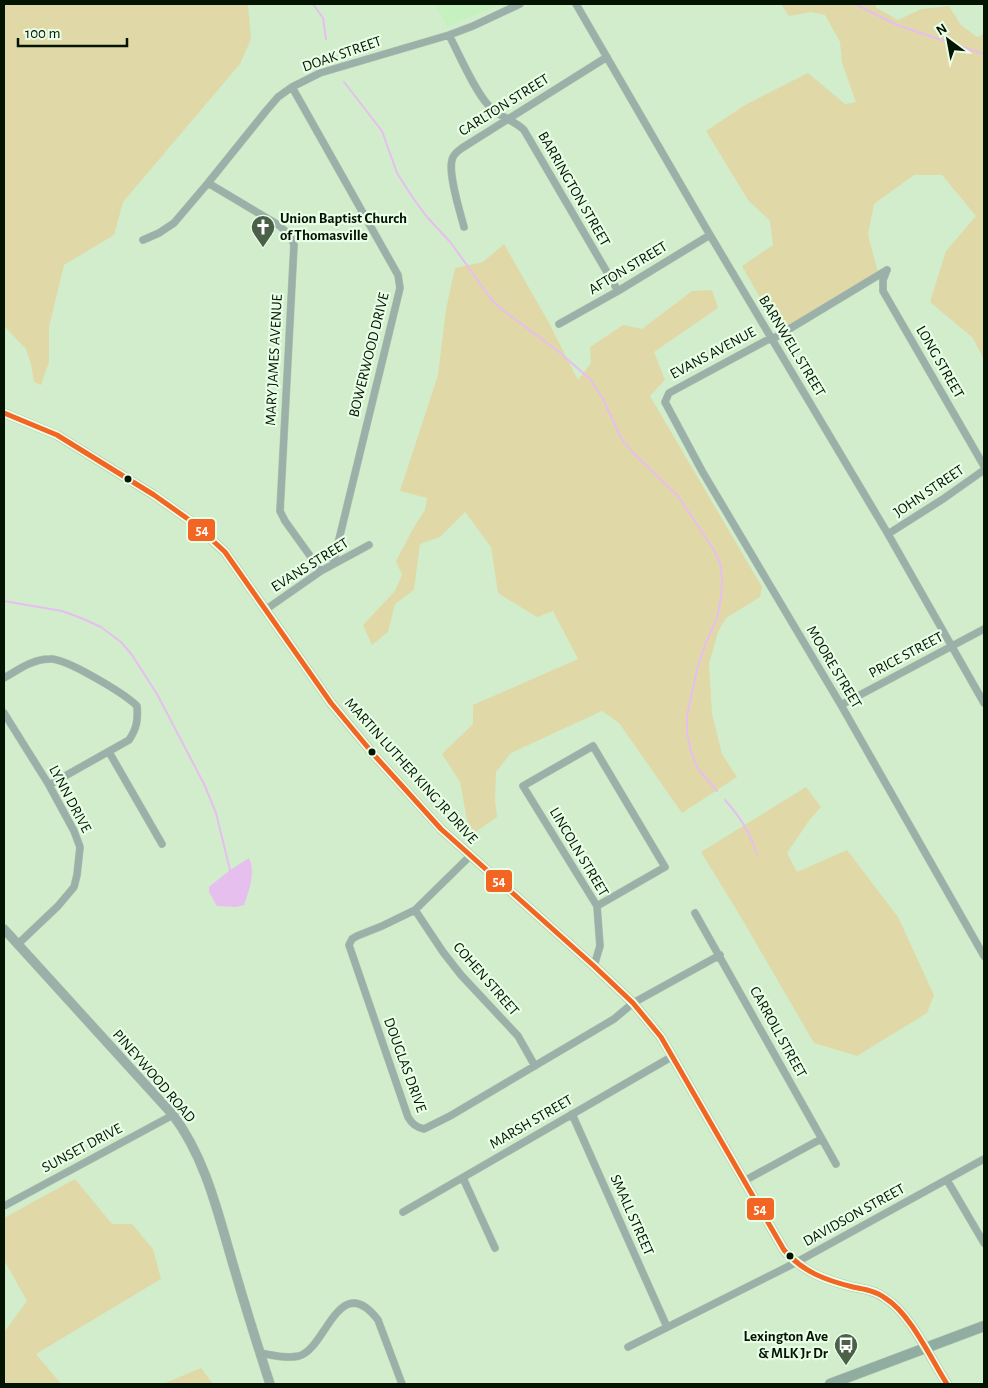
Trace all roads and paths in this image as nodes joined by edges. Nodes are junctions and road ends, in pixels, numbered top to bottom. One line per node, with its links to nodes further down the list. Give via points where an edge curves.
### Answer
1 (520, 4): 3 (street, DOAK STREET)
2 (576, 4): 4 (street, BARNWELL STREET)
3 (449, 34): 5 (street, DOAK STREET, via 320,72); 6 (street, BARRINGTON STREET, via 483,99 493,111)
4 (607, 57): 6 (street, CARLTON STREET); 9 (street, BARNWELL STREET)
5 (292, 87): 7 (street, DOAK STREET, via 266,111); 21 (street, BOWERWOOD DRIVE, via 398,275 400,288)
6 (508, 119): 8 (street, CARLTON STREET, via 462,148 451,161); 12 (street, BARRINGTON STREET, via 524,130)
7 (208, 184): 10 (street, DOAK STREET, via 174,223); 22 (street, MARY JAMES AVENUE, via 280,226 294,245 280,511)
8 (464, 227)
9 (710, 236): 12 (street, AFTON STREET); 14 (street, BARNWELL STREET)
10 (143, 240)
11 (887, 270): 14 (street, EVANS AVENUE); 17 (street, LONG STREET, via 883,291)
12 (618, 291): 13 (street, AFTON STREET)
13 (559, 324)
14 (770, 338): 15 (street, EVANS AVENUE); 19 (street, BARNWELL STREET)
15 (669, 393): 28 (street, MOORE STREET, via 665,402 667,409)
16 (4, 413): 23 (street, MARTIN LUTHER KING JR DRIVE, via 53,432 196,524 226,552)
17 (984, 466)
18 (984, 470): 19 (street, JOHN STREET)
19 (888, 534): 25 (street, BARNWELL STREET)
20 (369, 545): 21 (street, EVANS STREET)
21 (333, 564): 22 (street, EVANS STREET)
22 (321, 571): 23 (street, EVANS STREET)
23 (265, 610): 33 (street, MARTIN LUTHER KING JR DRIVE, via 331,703 375,756)
24 (984, 629): 25 (street, PRICE STREET)
25 (952, 647): 27 (street, BARNWELL STREET); 28 (street, PRICE STREET)
26 (4, 678): 30 (street, via 24,666 52,659 123,694 137,706 138,722 129,740)
27 (984, 703)
28 (841, 705): 40 (street, MOORE STREET)
29 (4, 713): 31 (street, LYNN DRIVE)
30 (109, 752): 31 (street); 32 (street)
31 (49, 785): 38 (street, LYNN DRIVE, via 80,847 77,875 67,896)
32 (162, 844)
33 (470, 856): 35 (street, DOUGLAS DRIVE); 41 (street, MARTIN LUTHER KING JR DRIVE)
34 (596, 906): 34 (street, LINCOLN STREET, via 523,786 593,746 664,867); 41 (street, LINCOLN STREET, via 600,946)
35 (415, 910): 44 (street, COHEN STREET, via 461,975 514,1031); 44 (street, DOUGLAS DRIVE, via 357,936 349,945 412,1124 424,1129)
36 (695, 913): 39 (street, CARROLL STREET)
37 (4, 929): 38 (street, PINEYWOOD ROAD)
38 (18, 944): 46 (street, PINEYWOOD ROAD)
39 (720, 955): 42 (street, DOUGLAS DRIVE); 47 (street, CARROLL STREET)
40 (984, 956)
41 (594, 966): 42 (street, MARTIN LUTHER KING JR DRIVE)
42 (633, 1003): 43 (street, MARTIN LUTHER KING JR DRIVE); 44 (street, DOUGLAS DRIVE, via 614,1019)
43 (673, 1056): 45 (street, MARSH STREET); 52 (street, MARTIN LUTHER KING JR DRIVE)
44 (535, 1066)
45 (572, 1114): 50 (street, MARSH STREET); 59 (street, SMALL STREET)
46 (173, 1116): 53 (street, SUNSET DRIVE); 62 (street, PINEYWOOD ROAD, via 193,1147 212,1196)
47 (821, 1139): 49 (street, CARROLL STREET); 52 (street)
48 (984, 1160): 51 (street, DAVIDSON STREET)
49 (836, 1164)
50 (462, 1178): 54 (street, MARSH STREET); 56 (street)
51 (947, 1180): 55 (street); 57 (street, DAVIDSON STREET)
52 (744, 1181): 57 (street, MARTIN LUTHER KING JR DRIVE)
53 (4, 1206)
54 (403, 1212)
55 (984, 1243)
56 (495, 1248)
57 (795, 1263): 59 (street, DAVIDSON STREET); 61 (street, MARTIN LUTHER KING JR DRIVE, via 832,1281 886,1298 909,1321)
58 (984, 1326): 61 (main road)
59 (667, 1327): 60 (street, DAVIDSON STREET)
60 (628, 1347)
61 (925, 1349): 65 (main road); 66 (street, MARTIN LUTHER KING JR DRIVE)
62 (260, 1353): 63 (street, PINEYWOOD ROAD); 64 (street, via 300,1356 311,1347 338,1311 360,1303 378,1320)
63 (270, 1384)
64 (402, 1384)
65 (830, 1384)
66 (947, 1384)

